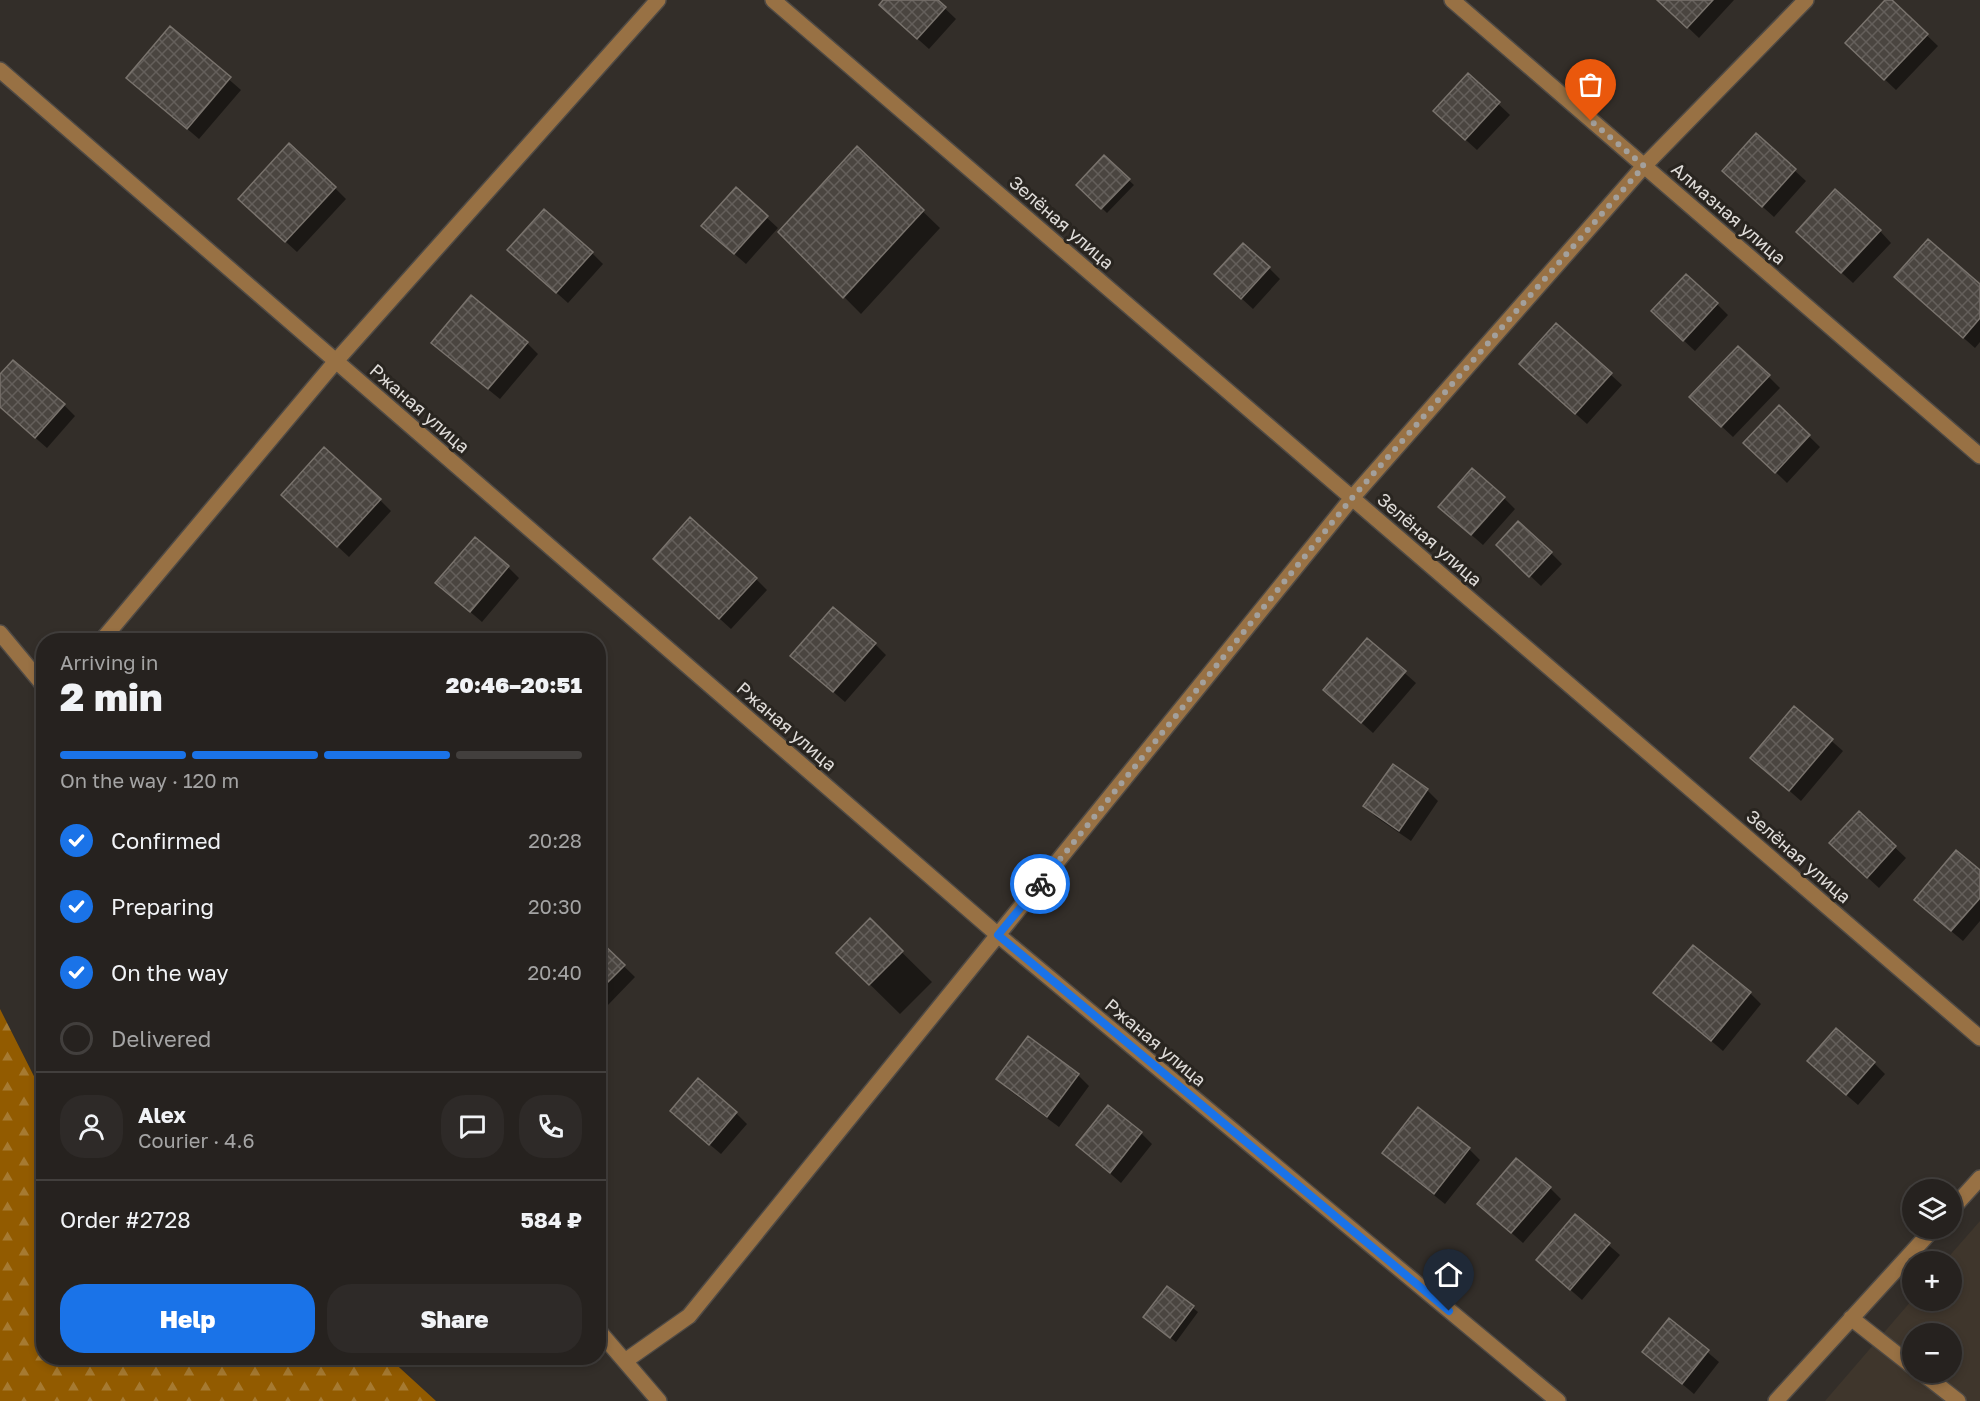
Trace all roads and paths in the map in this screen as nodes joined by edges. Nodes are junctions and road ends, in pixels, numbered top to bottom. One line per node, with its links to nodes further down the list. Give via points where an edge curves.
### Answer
1 (658, 0): 7 (street)
2 (773, 0): 9 (street, Зелёная улица)
3 (1452, 0): 6 (street, Алмазная улица)
4 (1806, 0): 6 (street)
5 (0, 70): 7 (street, Ржаная улица)
6 (1644, 166): 8 (street, Алмазная улица); 9 (street)
7 (336, 361): 11 (street); 13 (street, Ржаная улица)
8 (1980, 456)
9 (1352, 498): 13 (street); 14 (street, Зелёная улица)
10 (0, 633): 12 (street)
11 (108, 633)
12 (36, 676)
13 (998, 935): 21 (street, via 689,1316); 25 (street, Ржаная улица)
14 (1980, 1038)
15 (1980, 1178): 16 (street)
16 (1962, 1198)
17 (1924, 1239): 18 (street)
18 (1851, 1318): 20 (street); 26 (street)
19 (606, 1339): 21 (street)
20 (1902, 1358)
21 (625, 1361): 24 (street)
22 (1935, 1383): 23 (street)
23 (1956, 1400)
24 (659, 1401)
25 (1557, 1401)
26 (1776, 1401)

